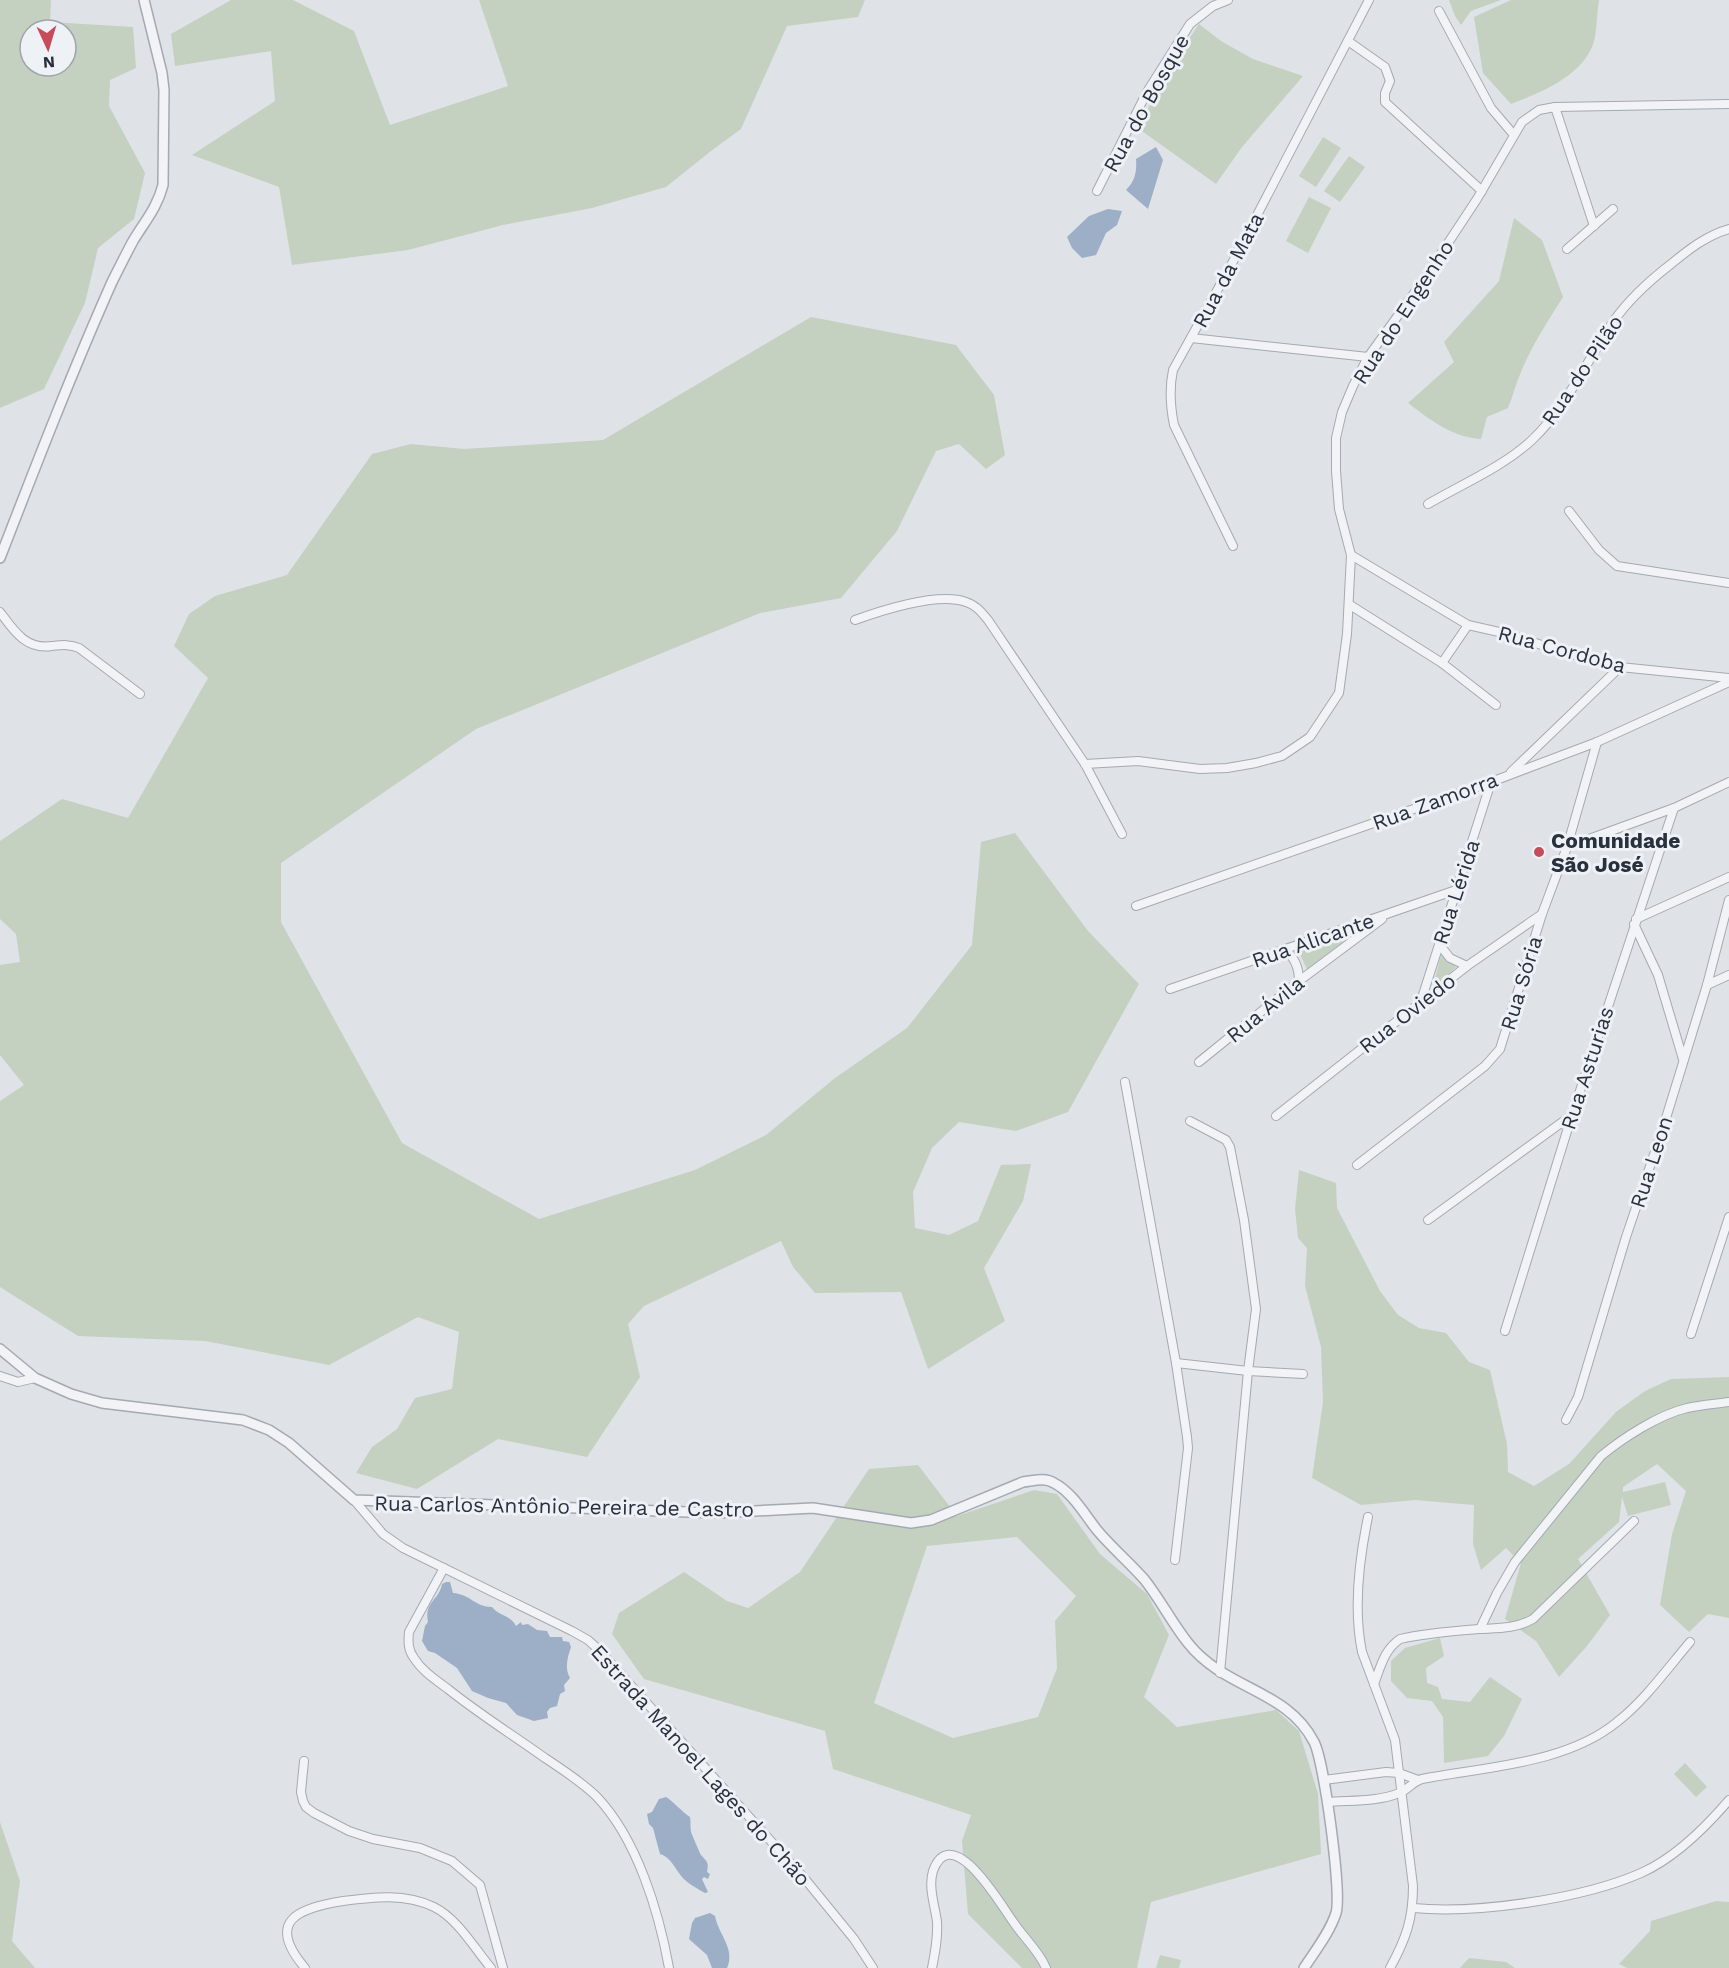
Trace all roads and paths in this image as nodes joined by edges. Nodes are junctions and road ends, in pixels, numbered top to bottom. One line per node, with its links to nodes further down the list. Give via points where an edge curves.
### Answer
1 (144, 0): 21 (street, via 164,90 160,197 113,280)
2 (1228, 0): 9 (street, Rua do Bosque, via 1190,24 1147,92)
3 (1370, 0): 5 (street, Rua da Mata)
4 (1439, 11): 8 (street, via 1491,108)
5 (1348, 42): 10 (street, via 1385,67 1390,81 1385,102); 15 (street, Rua da Mata)
6 (1729, 104): 7 (street, Rua do Engenho)
7 (1556, 107): 8 (street, Rua do Engenho, via 1531,114); 12 (street)
8 (1514, 135): 10 (street, Rua do Engenho)
9 (1097, 191)
10 (1482, 191): 16 (street, Rua do Engenho)
11 (1613, 209): 12 (street)
12 (1594, 226): 14 (street)
13 (1729, 229): 17 (street, Rua do Pilão, via 1683,254 1632,298 1533,440)
14 (1567, 249)
15 (1191, 339): 16 (street); 19 (street, Rua da Mata, via 1173,370 1170,385 1174,425)
16 (1368, 357): 20 (street, Rua do Engenho, via 1342,412 1336,438 1339,509)
17 (1428, 504)
18 (1569, 511): 22 (street, via 1617,567)
19 (1233, 546)
20 (1351, 555): 23 (street, Rua do Engenho); 26 (street, Rua Cordoba)
21 (0, 558)
22 (1729, 584)
23 (1350, 605): 27 (street); 33 (street, Rua do Engenho, via 1339,693 1302,744 1282,756 1227,768 1200,769 1138,760)
24 (0, 612): 30 (street, via 30,644 73,645)
25 (855, 620): 33 (street, via 922,601 958,600 978,608)
26 (1468, 625): 27 (street); 28 (street, Rua Cordoba)
27 (1442, 663): 31 (street)
28 (1620, 667): 29 (street, Rua Cordoba); 34 (street)
29 (1729, 680): 32 (street, Rua Zamorra)
30 (140, 694)
31 (1496, 705)
32 (1597, 742): 34 (street, Rua Zamorra); 39 (street, Rua Sória)
33 (1085, 764): 38 (street)
34 (1507, 776): 35 (street, Rua Zamorra)
35 (1491, 782): 41 (street, Rua Lérida); 43 (street, Rua Zamorra)
36 (1729, 782): 37 (street)
37 (1674, 808): 39 (street); 46 (street, Rua Asturias)
38 (1122, 834)
39 (1567, 847): 45 (street, Rua Sória)
40 (1729, 876): 46 (street)
41 (1456, 890): 44 (street, Rua Alicante); 47 (street, Rua Lérida)
42 (1729, 900): 52 (street, Rua Leon)
43 (1136, 906)
44 (1388, 914): 48 (street, Rua Alicante); 51 (street, Rua Ávila)
45 (1542, 914): 49 (street, Rua Oviedo); 61 (street, Rua Sória, via 1500,1049 1485,1066)
46 (1635, 921): 55 (street, via 1658,975); 58 (street, Rua Asturias)
47 (1439, 944): 49 (street, via 1450,958); 54 (street, Rua Lérida)
48 (1284, 949): 51 (street, via 1296,963); 53 (street, Rua Alicante)
49 (1467, 966): 54 (street, Rua Oviedo)
50 (1729, 975): 52 (street)
51 (1299, 981): 56 (street, Rua Ávila)
52 (1707, 985): 55 (street, Rua Leon)
53 (1170, 988)
54 (1421, 1002): 59 (street, Rua Oviedo)
55 (1683, 1061): 73 (street, Rua Leon, via 1578,1397)
56 (1199, 1062)
57 (1125, 1082): 67 (street)
58 (1572, 1115): 63 (street); 64 (street, Rua Asturias)
59 (1276, 1116)
60 (1190, 1121): 68 (street, via 1226,1140 1230,1147 1256,1297)
61 (1357, 1165)
62 (1729, 1217): 65 (street)
63 (1428, 1220)
64 (1505, 1331)
65 (1691, 1334)
66 (0, 1349): 71 (street, Estrada Manoel Lages do Chão)
67 (1176, 1363): 68 (street); 77 (street, via 1188,1448)
68 (1248, 1371): 69 (street); 81 (street)
69 (1303, 1374)
70 (0, 1376): 71 (street, via 18,1382)
71 (35, 1378): 74 (street, Estrada Manoel Lages do Chão, via 102,1403 243,1420 289,1443)
72 (1729, 1402): 79 (street, via 1666,1415 1601,1456 1515,1562)
73 (1566, 1420)
74 (354, 1500): 78 (street, Estrada Manoel Lages do Chão, via 383,1534); 81 (street, Rua Carlos Antônio Pereira de Castro, via 716,1513 813,1508 911,1523 931,1520 1023,1482 1053,1481 1144,1580 1200,1658)
75 (1368, 1517): 82 (street, via 1358,1620 1362,1652)
76 (1634, 1521): 79 (street, via 1533,1619 1512,1628)
77 (1175, 1560)
78 (444, 1568): 94 (street, via 409,1632 412,1656 463,1701 596,1796 616,1822 635,1859 652,1900); 95 (street, Estrada Manoel Lages do Chão, via 572,1631 599,1650 805,1879)
79 (1480, 1629): 82 (street, via 1400,1639 1385,1653)
80 (1690, 1642): 86 (street, via 1616,1723 1584,1743 1516,1762)
81 (1220, 1673): 85 (street, Rua Carlos Antônio Pereira de Castro, via 1290,1711 1316,1745)
82 (1374, 1684): 84 (street, via 1392,1727)
83 (304, 1761): 93 (street, via 301,1792 303,1801 314,1813 349,1831 420,1848 452,1861 480,1885)
84 (1399, 1773): 85 (street); 86 (street); 87 (street)
85 (1324, 1779): 89 (street, Rua Carlos Antônio Pereira de Castro)
86 (1418, 1780): 87 (street)
87 (1402, 1793): 89 (street); 90 (street)
88 (1729, 1800): 90 (street, via 1673,1853 1643,1872 1611,1884 1506,1905 1437,1911)
89 (1327, 1802): 98 (street, Rua Carlos Antônio Pereira de Castro, via 1337,1906)
90 (1413, 1908): 99 (street, via 1409,1927)
91 (305, 1968): 92 (street, via 295,1956 287,1934 289,1923 297,1914 331,1903 394,1896 434,1907 450,1918)
92 (491, 1968)
93 (503, 1968)
94 (669, 1968)
95 (873, 1968)
96 (932, 1968): 97 (street, via 937,1932 931,1879 938,1863 951,1855 961,1858 981,1876)
97 (1046, 1968)
98 (1305, 1968)
99 (1390, 1968)

